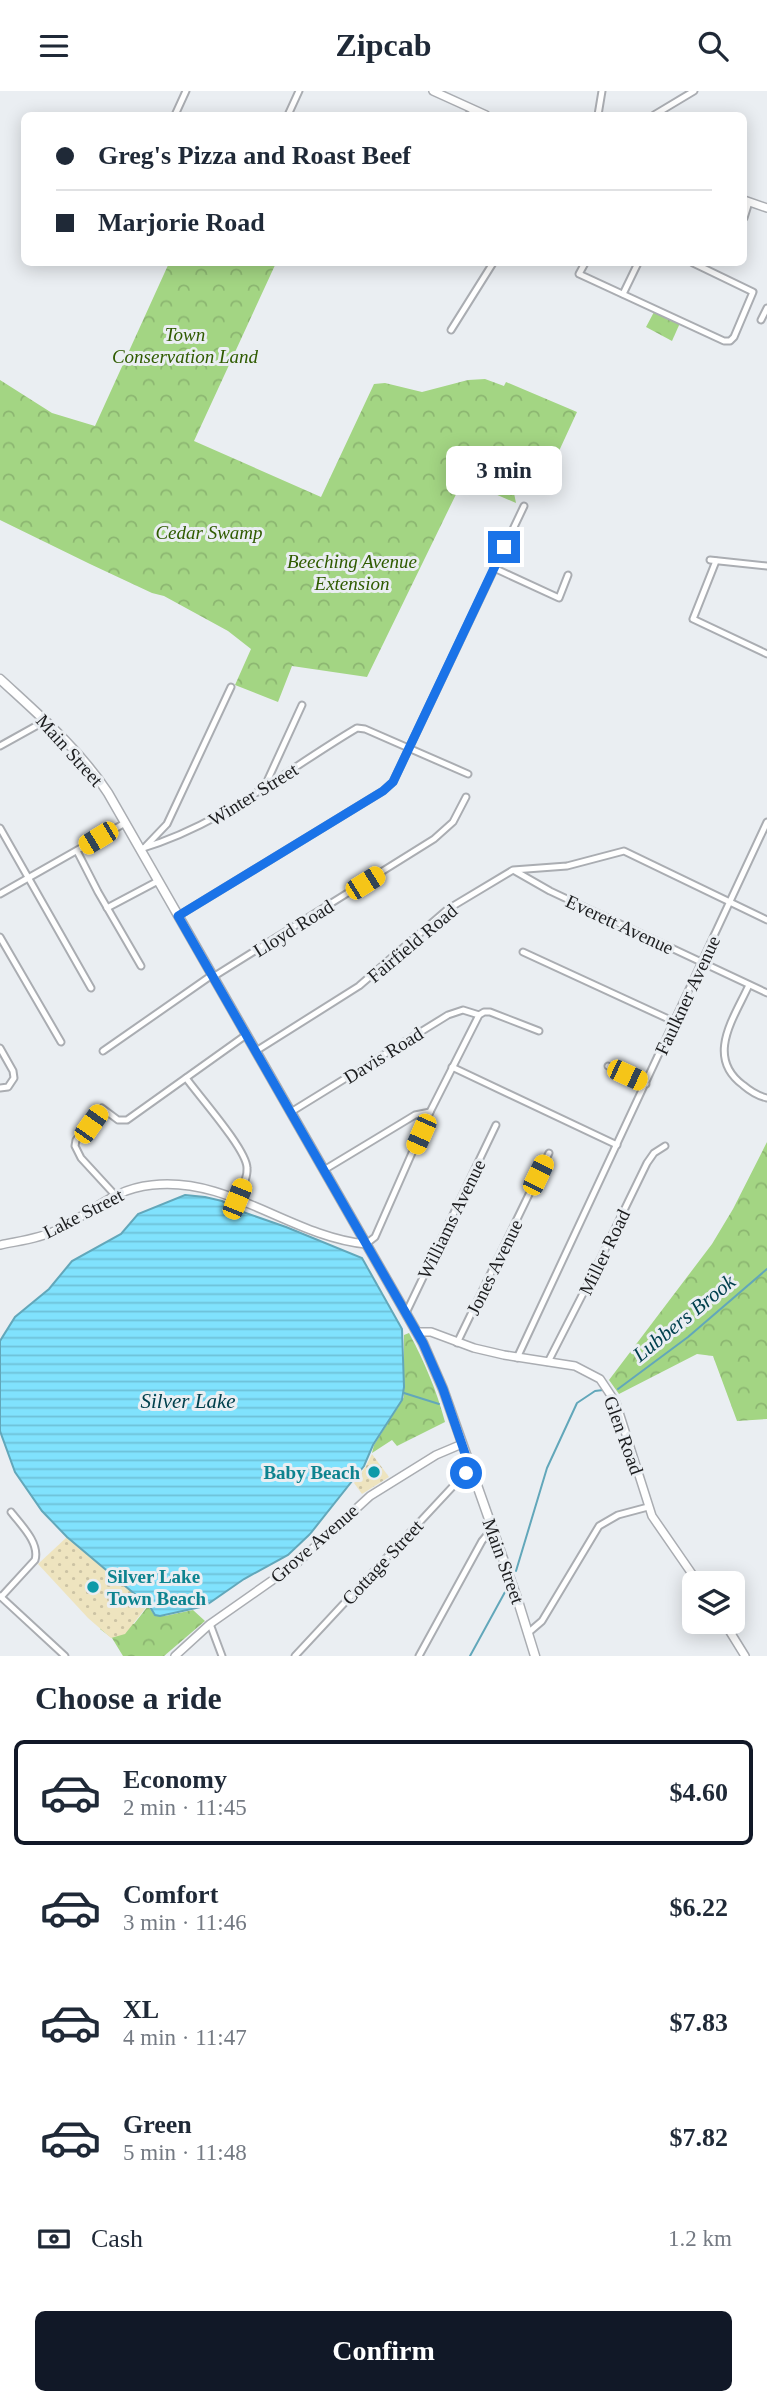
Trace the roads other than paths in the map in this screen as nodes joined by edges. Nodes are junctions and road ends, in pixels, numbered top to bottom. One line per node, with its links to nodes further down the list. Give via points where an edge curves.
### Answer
1 (186, 91): 6 (street)
2 (299, 91): 7 (street)
3 (433, 91): 8 (street)
4 (602, 91): 9 (street)
5 (694, 91): 10 (street)
6 (176, 112)
7 (289, 112)
8 (470, 112)
9 (598, 112)
10 (659, 112)
11 (747, 201): 12 (street)
12 (767, 208)
13 (491, 266): 20 (street)
14 (583, 266): 17 (street, via 579,274)
15 (637, 266): 17 (street)
16 (705, 266): 17 (street, via 753,292 730,341)
17 (623, 294)
18 (767, 309): 19 (street)
19 (761, 320)
20 (451, 330)
21 (524, 506): 23 (street)
22 (767, 566): 26 (street, via 713,561 693,618)
23 (494, 568): 24 (street, via 559,598); 32 (street)
24 (568, 575)
25 (767, 645): 26 (street)
26 (766, 653)
27 (1, 682): 30 (main road, Main Street)
28 (231, 687): 41 (street, via 167,824)
29 (302, 705): 34 (street)
30 (46, 721): 31 (street); 37 (main road, Main Street, via 92,770)
31 (0, 746)
32 (408, 747): 33 (street); 34 (street, Winter Street, via 360,728); 49 (street, via 397,777 383,791)
33 (468, 774)
34 (264, 788): 41 (street, Winter Street, via 204,825)
35 (466, 797): 55 (street, Lloyd Road, via 453,822 434,839)
36 (767, 822): 39 (street, Faulkner Avenue)
37 (125, 823): 41 (main road, Main Street); 42 (street)
38 (0, 828): 44 (street)
39 (759, 840): 40 (street); 47 (street, Faulkner Avenue)
40 (767, 844)
41 (140, 849): 45 (main road, Main Street)
42 (77, 851): 44 (street); 48 (street)
43 (513, 870): 47 (street, Fairfield Road, via 567,866 628,852); 53 (street, Everett Avenue); 66 (street, Fairfield Road, via 448,909 359,986)
44 (28, 878): 46 (street); 57 (street)
45 (158, 881): 48 (street); 49 (main road, Main Street)
46 (0, 894)
47 (731, 902): 50 (street); 53 (street, Faulkner Avenue)
48 (107, 908): 54 (street)
49 (178, 916): 55 (main road, Main Street)
50 (767, 920)
51 (0, 937): 63 (street)
52 (523, 952): 60 (street)
53 (702, 963): 56 (street, Everett Avenue); 60 (street, Faulkner Avenue)
54 (141, 966)
55 (213, 976): 62 (main road, Main Street); 65 (street, Lloyd Road)
56 (749, 985): 58 (street, Everett Avenue); 73 (street, via 725,1039 724,1061 738,1081)
57 (92, 988)
58 (767, 993)
59 (478, 1015): 61 (street, via 487,1011); 69 (street); 74 (street, Davis Road, via 468,1010 453,1012)
60 (675, 1023): 71 (street, Faulkner Avenue)
61 (539, 1031)
62 (246, 1035): 66 (main road, Main Street); 70 (street)
63 (61, 1042)
64 (0, 1048): 67 (street)
65 (103, 1051)
66 (256, 1051): 74 (main road, Main Street)
67 (2, 1059): 72 (street, via 14,1078 8,1087)
68 (608, 1066): 71 (street)
69 (452, 1067): 75 (street); 77 (street)
70 (186, 1078): 81 (street, via 126,1121 102,1108 76,1140 81,1159); 82 (street, via 246,1163)
71 (646, 1084): 77 (street, Faulkner Avenue)
72 (0, 1088)
73 (767, 1098)
74 (291, 1112): 80 (main road, Main Street)
75 (430, 1112): 80 (street, via 415,1115); 83 (street, via 375,1237)
76 (496, 1125): 85 (street, Williams Avenue)
77 (617, 1145): 88 (street, Faulkner Avenue)
78 (665, 1146): 89 (street, Miller Road, via 647,1163)
79 (549, 1153): 87 (street, Jones Avenue)
80 (324, 1170): 83 (main road, Main Street)
81 (115, 1195): 82 (street, Lake Street, via 142,1186 173,1184); 84 (street, Lake Street, via 57,1230)
82 (237, 1199): 83 (street, Lake Street, via 316,1231)
83 (366, 1244): 85 (main road, Main Street)
84 (0, 1245)
85 (406, 1313): 86 (main road, Main Street)
86 (417, 1332): 87 (street, Glen Road, via 431,1332); 90 (main road, Main Street, via 437,1372)
87 (457, 1343): 88 (street, Glen Road)
88 (517, 1358): 89 (street, Glen Road)
89 (548, 1361): 92 (street, Glen Road, via 582,1368 609,1389)
90 (462, 1444): 91 (main road, Main Street); 97 (street, Grove Avenue, via 374,1492 297,1563)
91 (470, 1468): 94 (main road, Main Street); 103 (street, Cottage Street)
92 (648, 1507): 95 (street, Glen Road); 98 (street, via 599,1525 542,1621)
93 (11, 1512): 96 (street, via 36,1555)
94 (492, 1529): 98 (main road, Main Street); 104 (street)
95 (690, 1571)
96 (1, 1597): 100 (street)
97 (211, 1624): 101 (street, Grove Avenue); 102 (street)
98 (528, 1633): 105 (main road, Main Street)
99 (731, 1634): 106 (street)
100 (65, 1656)
101 (175, 1656)
102 (222, 1656)
103 (295, 1656)
104 (419, 1656)
105 (535, 1656)
106 (745, 1656)

